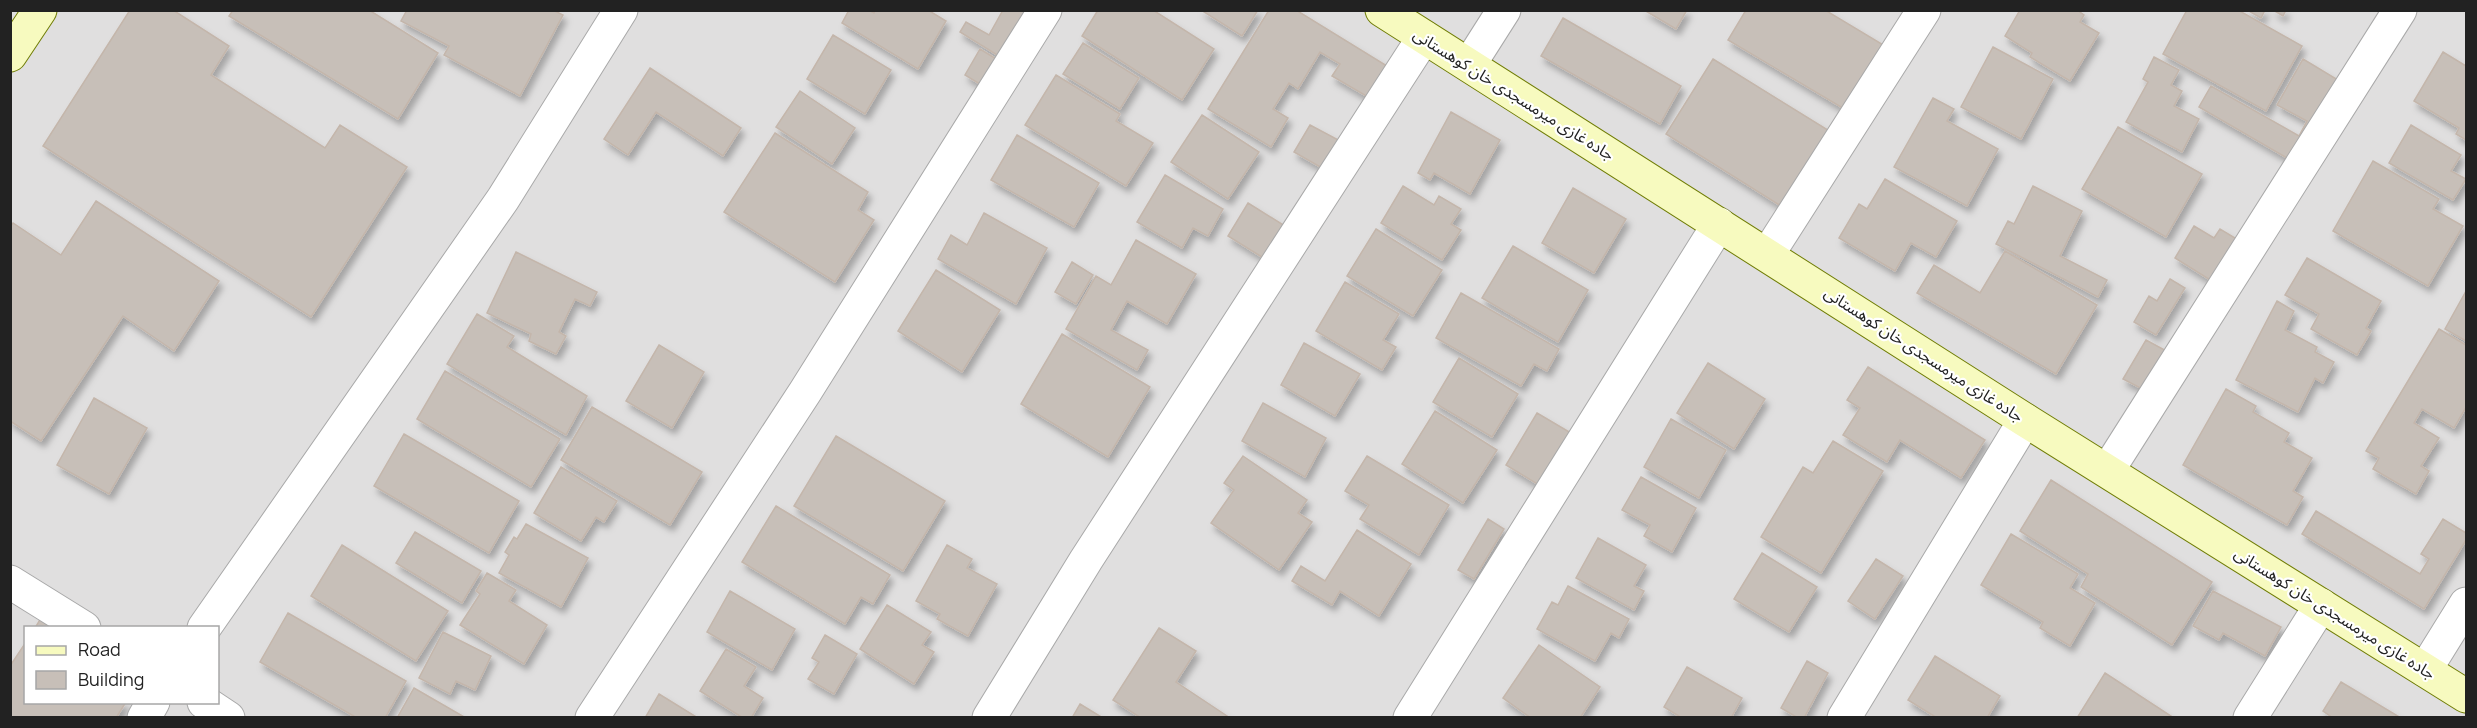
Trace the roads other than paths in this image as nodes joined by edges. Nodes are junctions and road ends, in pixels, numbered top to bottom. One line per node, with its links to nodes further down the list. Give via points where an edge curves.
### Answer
1 (40, 10): 9 (main road)
2 (621, 10): 19 (street, via 503,199)
3 (1045, 10): 26 (street, via 811,382)
4 (1382, 10): 8 (main road, جاده غازی میرمسجدی خان کوهستانی)
5 (1504, 10): 10 (street)
6 (1924, 10): 12 (street)
7 (2400, 10): 14 (street)
8 (1424, 37): 10 (main road, جاده غازی میرمسجدی خان کوهستانی); 27 (street)
9 (10, 56)
10 (1469, 65): 11 (main road, جاده غازی میرمسجدی خان کوهستانی)
11 (1719, 224): 12 (main road, جاده غازی میرمسجدی خان کوهستانی); 28 (street)
12 (1768, 254): 13 (main road, جاده غازی میرمسجدی خان کوهستانی)
13 (2025, 420): 14 (main road, جاده غازی میرمسجدی خان کوهستانی); 29 (street)
14 (2108, 470): 17 (main road, جاده غازی میرمسجدی خان کوهستانی)
15 (10, 582): 18 (street)
16 (2466, 604): 20 (street)
17 (2321, 605): 20 (main road, جاده غازی میرمسجدی خان کوهستانی); 30 (street)
18 (82, 626)
19 (205, 626)
20 (2425, 670): 21 (main road, جاده غازی میرمسجدی خان کوهستانی)
21 (2466, 696)
22 (152, 704): 24 (street)
23 (207, 704): 25 (street)
24 (144, 717)
25 (228, 717)
26 (592, 717)
27 (989, 717)
28 (1410, 717)
29 (1844, 717)
30 (2250, 717)

